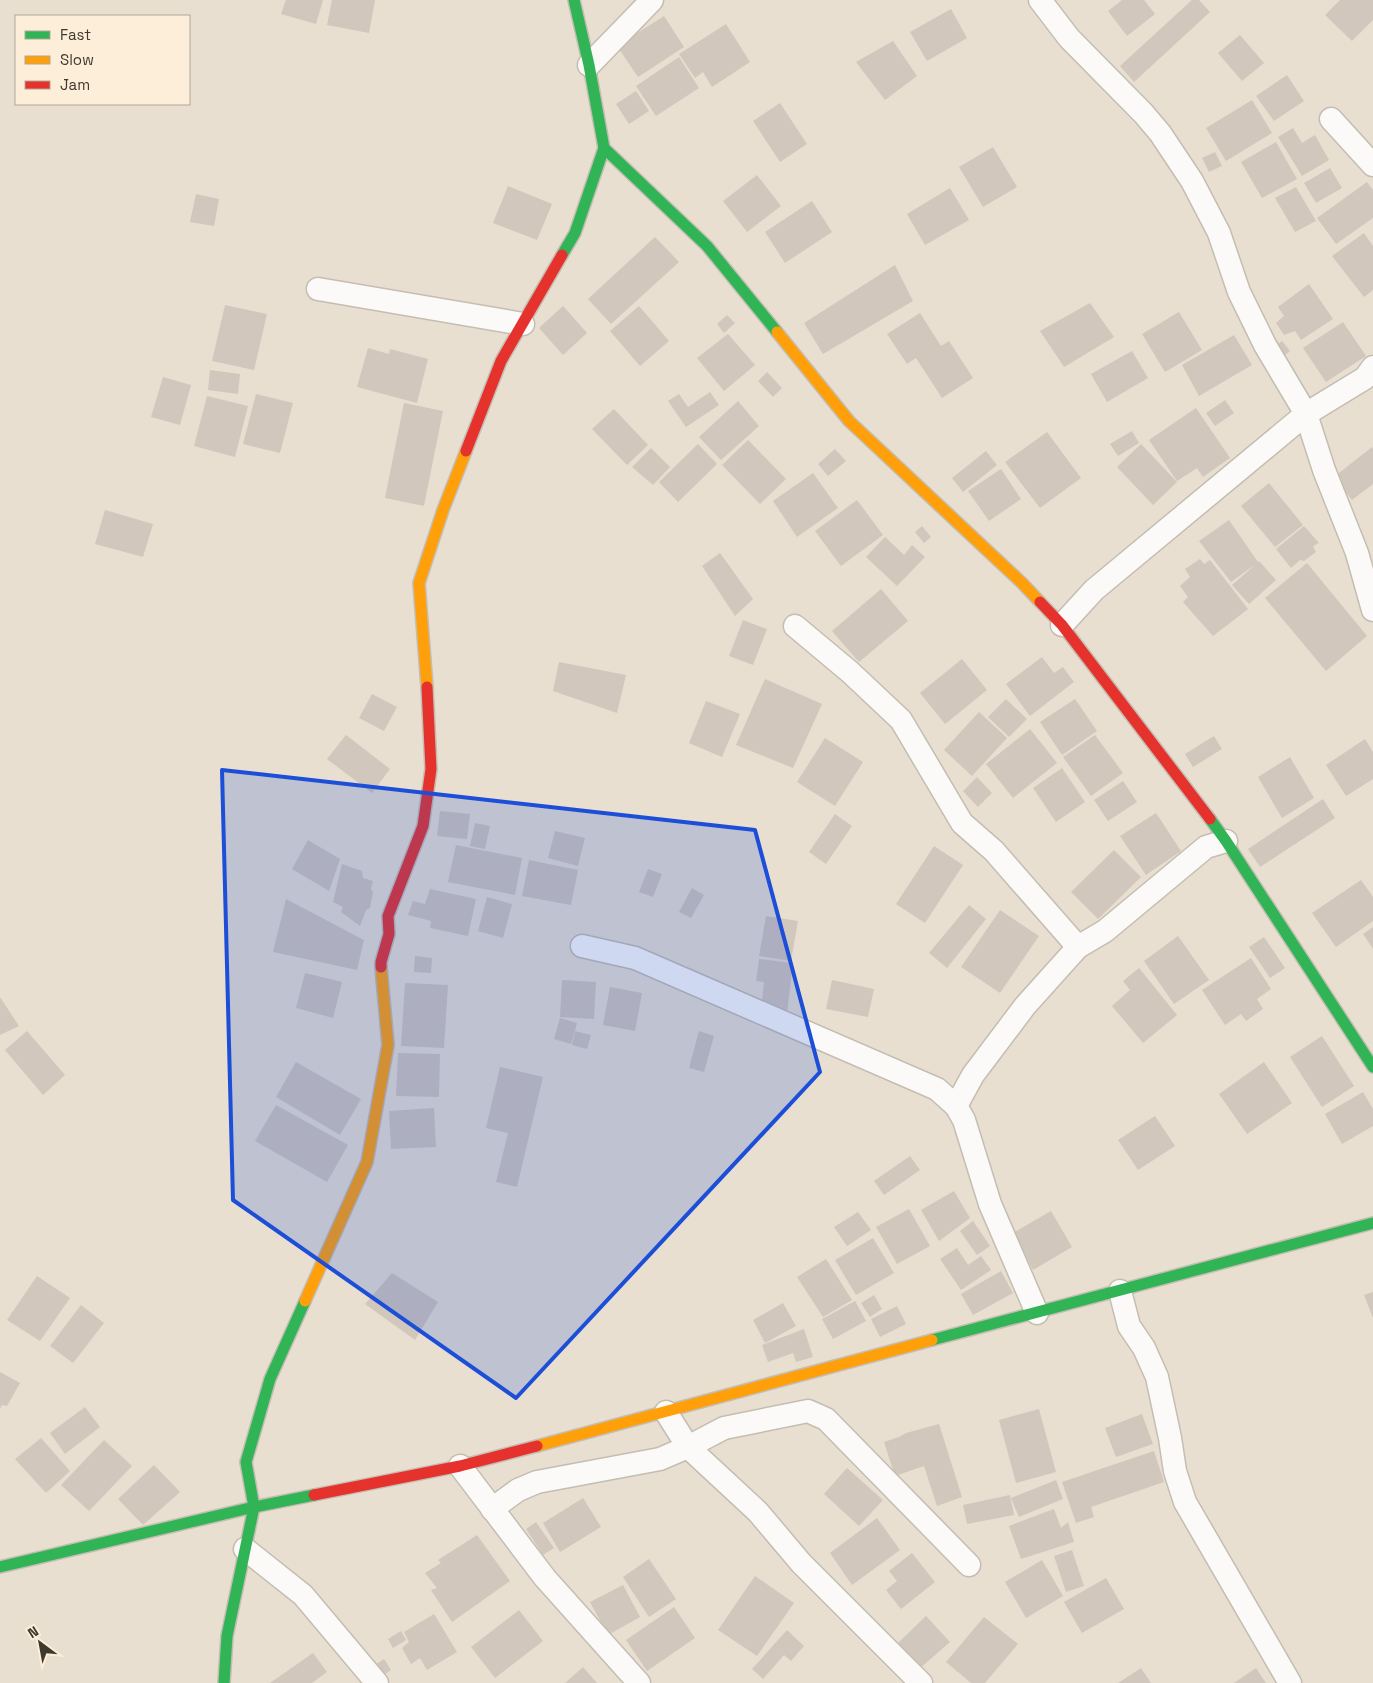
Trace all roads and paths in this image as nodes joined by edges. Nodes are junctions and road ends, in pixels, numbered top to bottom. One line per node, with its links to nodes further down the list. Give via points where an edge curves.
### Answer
1 (574, 0): 4 (street)
2 (652, 0): 4 (street)
3 (1040, 0): 11 (street, via 1069,38 1160,133 1192,181 1219,233 1239,292 1265,345)
4 (589, 65): 6 (street)
5 (1331, 119): 7 (street)
6 (604, 148): 9 (street, via 576,233); 13 (street, via 707,246 849,421 1022,583)
7 (1373, 165)
8 (318, 288): 9 (street)
9 (523, 324): 26 (street, via 501,361 443,510 419,583 431,769 423,826 388,916 389,934 381,962 388,1044 366,1162 270,1379 246,1462)
10 (1373, 367): 11 (street, via 1365,378)
11 (1306, 414): 12 (street, via 1357,553); 13 (street, via 1094,590)
12 (1373, 610)
13 (1062, 625): 15 (street)
14 (795, 626): 17 (street, via 901,720 962,823 994,851)
15 (1226, 841): 17 (street, via 1206,847 1105,931); 18 (street)
16 (582, 946): 19 (street, via 644,961 937,1089)
17 (1078, 947): 19 (street, via 1019,1014 973,1075)
18 (1373, 1067)
19 (956, 1106): 22 (street, via 964,1120 990,1204)
20 (1373, 1223): 21 (street)
21 (1120, 1291): 22 (street); 35 (street, via 1129,1326 1144,1348 1157,1377 1175,1471 1185,1502)
22 (1037, 1313): 23 (street)
23 (666, 1412): 24 (street); 25 (street)
24 (688, 1447): 27 (street, via 660,1459 536,1482); 29 (street, via 724,1428 808,1411 826,1419); 34 (street, via 758,1512 801,1563)
25 (460, 1466): 26 (street); 27 (street)
26 (254, 1507): 28 (street); 30 (street)
27 (492, 1508): 33 (street, via 545,1578)
28 (245, 1549): 31 (street, via 227,1636); 32 (street, via 304,1595)
29 (969, 1565)
30 (0, 1567)
31 (224, 1683)
32 (378, 1683)
33 (639, 1683)
34 (920, 1683)
35 (1290, 1683)

